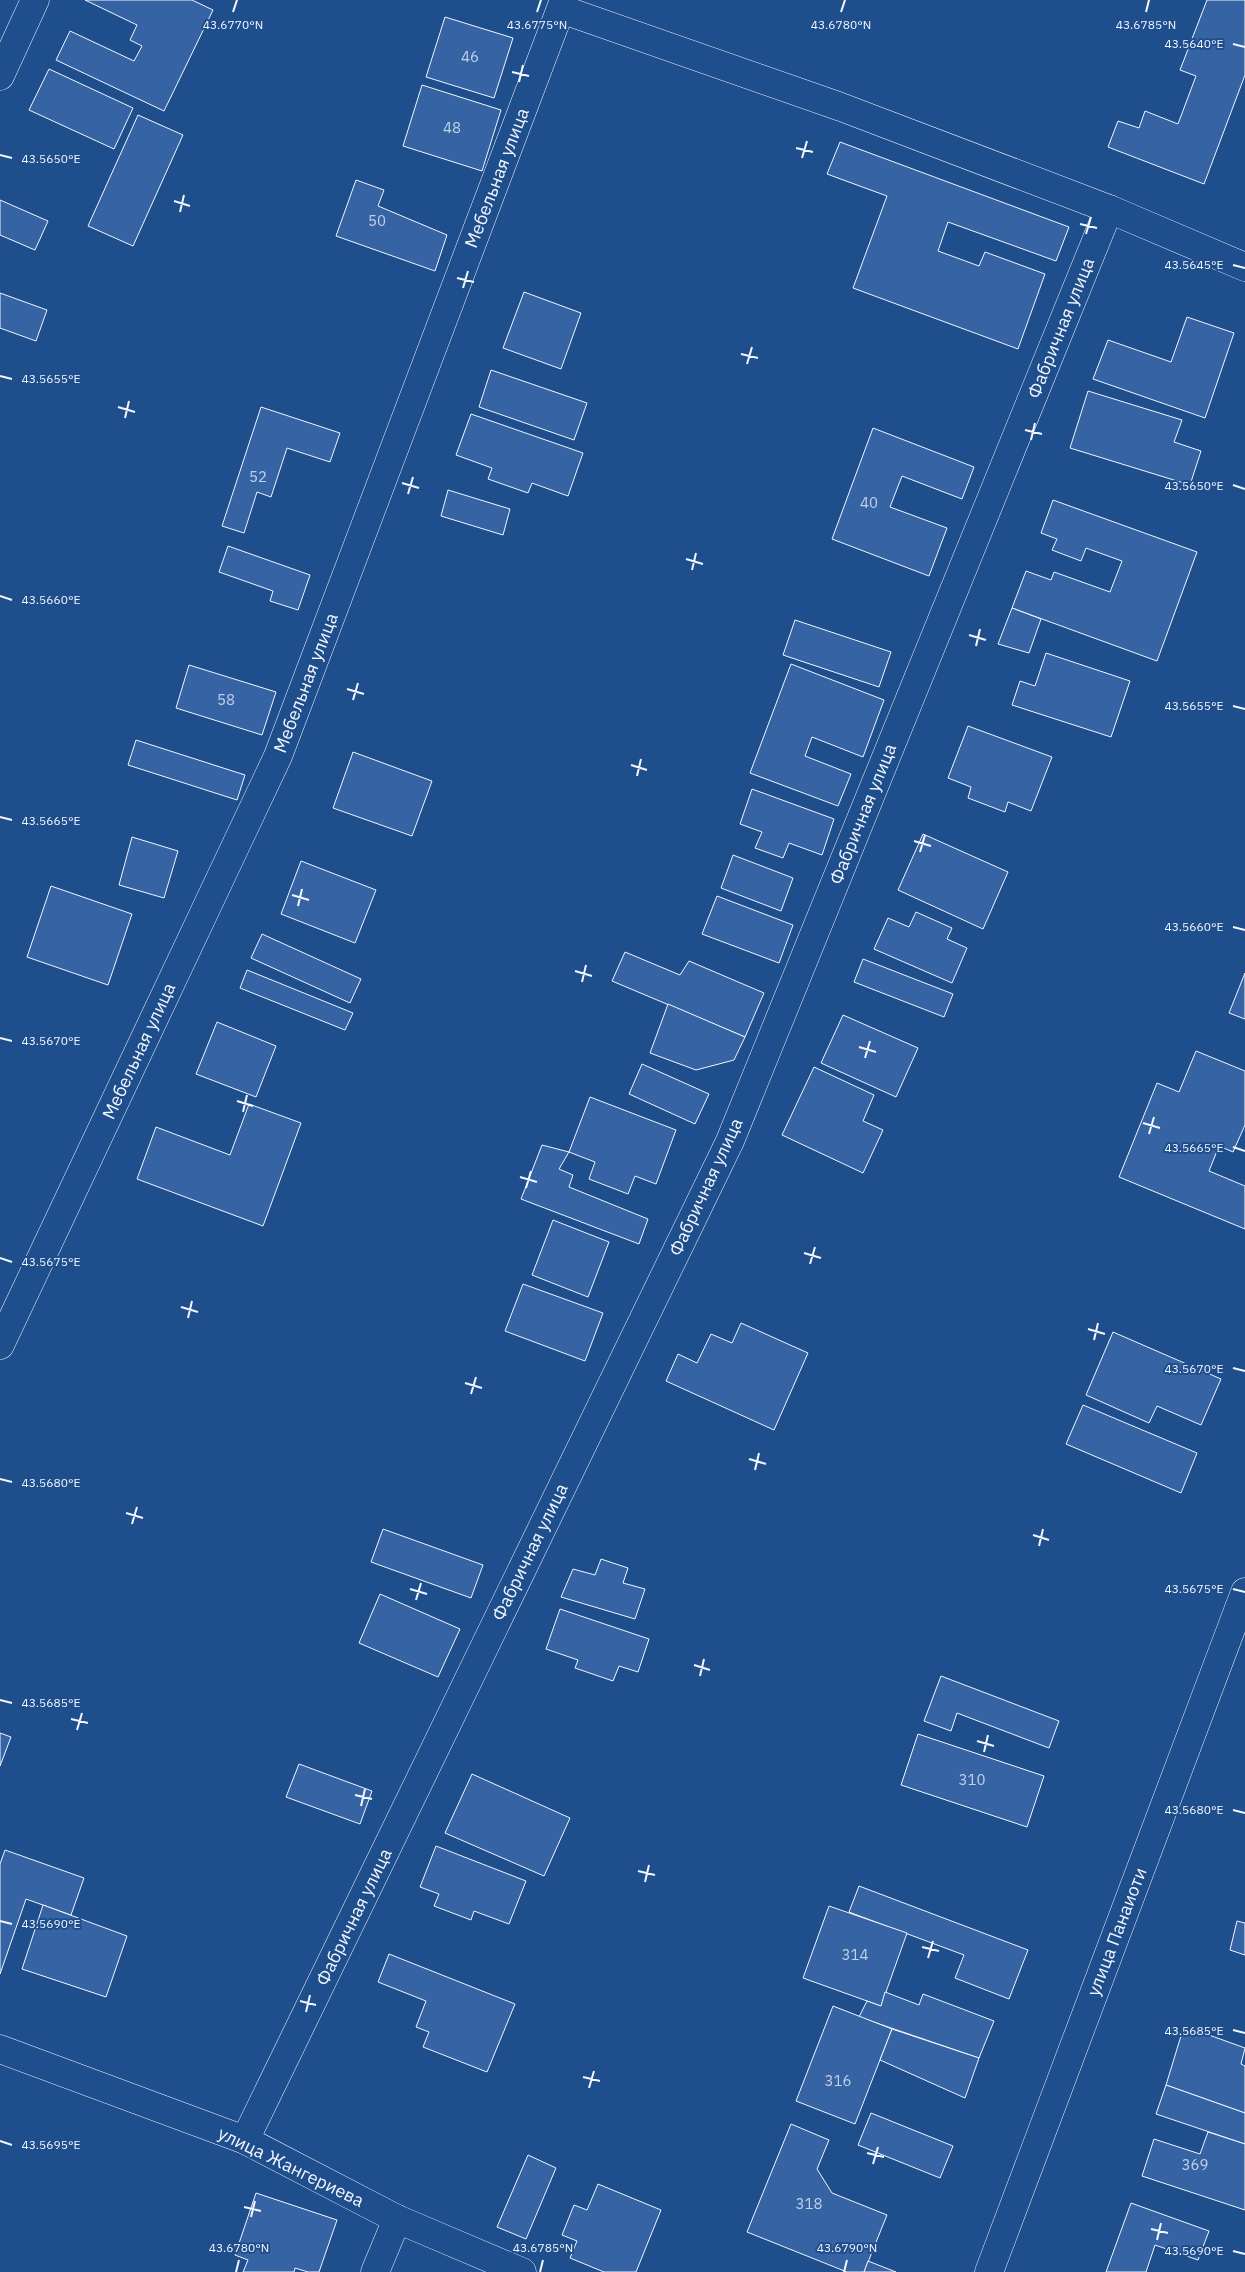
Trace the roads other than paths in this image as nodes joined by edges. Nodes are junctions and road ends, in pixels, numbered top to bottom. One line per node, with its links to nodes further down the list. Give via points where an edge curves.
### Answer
1 (35, 0): 3 (street)
2 (563, 4): 4 (street); 6 (street, Мебельная улица, via 278,756)
3 (0, 76)
4 (1109, 209): 5 (street); 9 (street, Фабричная улица, via 730,1141)
5 (1245, 267)
6 (0, 1345)
7 (1245, 1592): 13 (street, улица Панаиоти)
8 (0, 2049): 9 (street, улица Жангериева)
9 (245, 2140): 10 (street, улица Жангериева)
10 (397, 2219): 11 (street); 12 (street, улица Жангериева)
11 (375, 2272)
12 (522, 2272)
13 (989, 2272)

